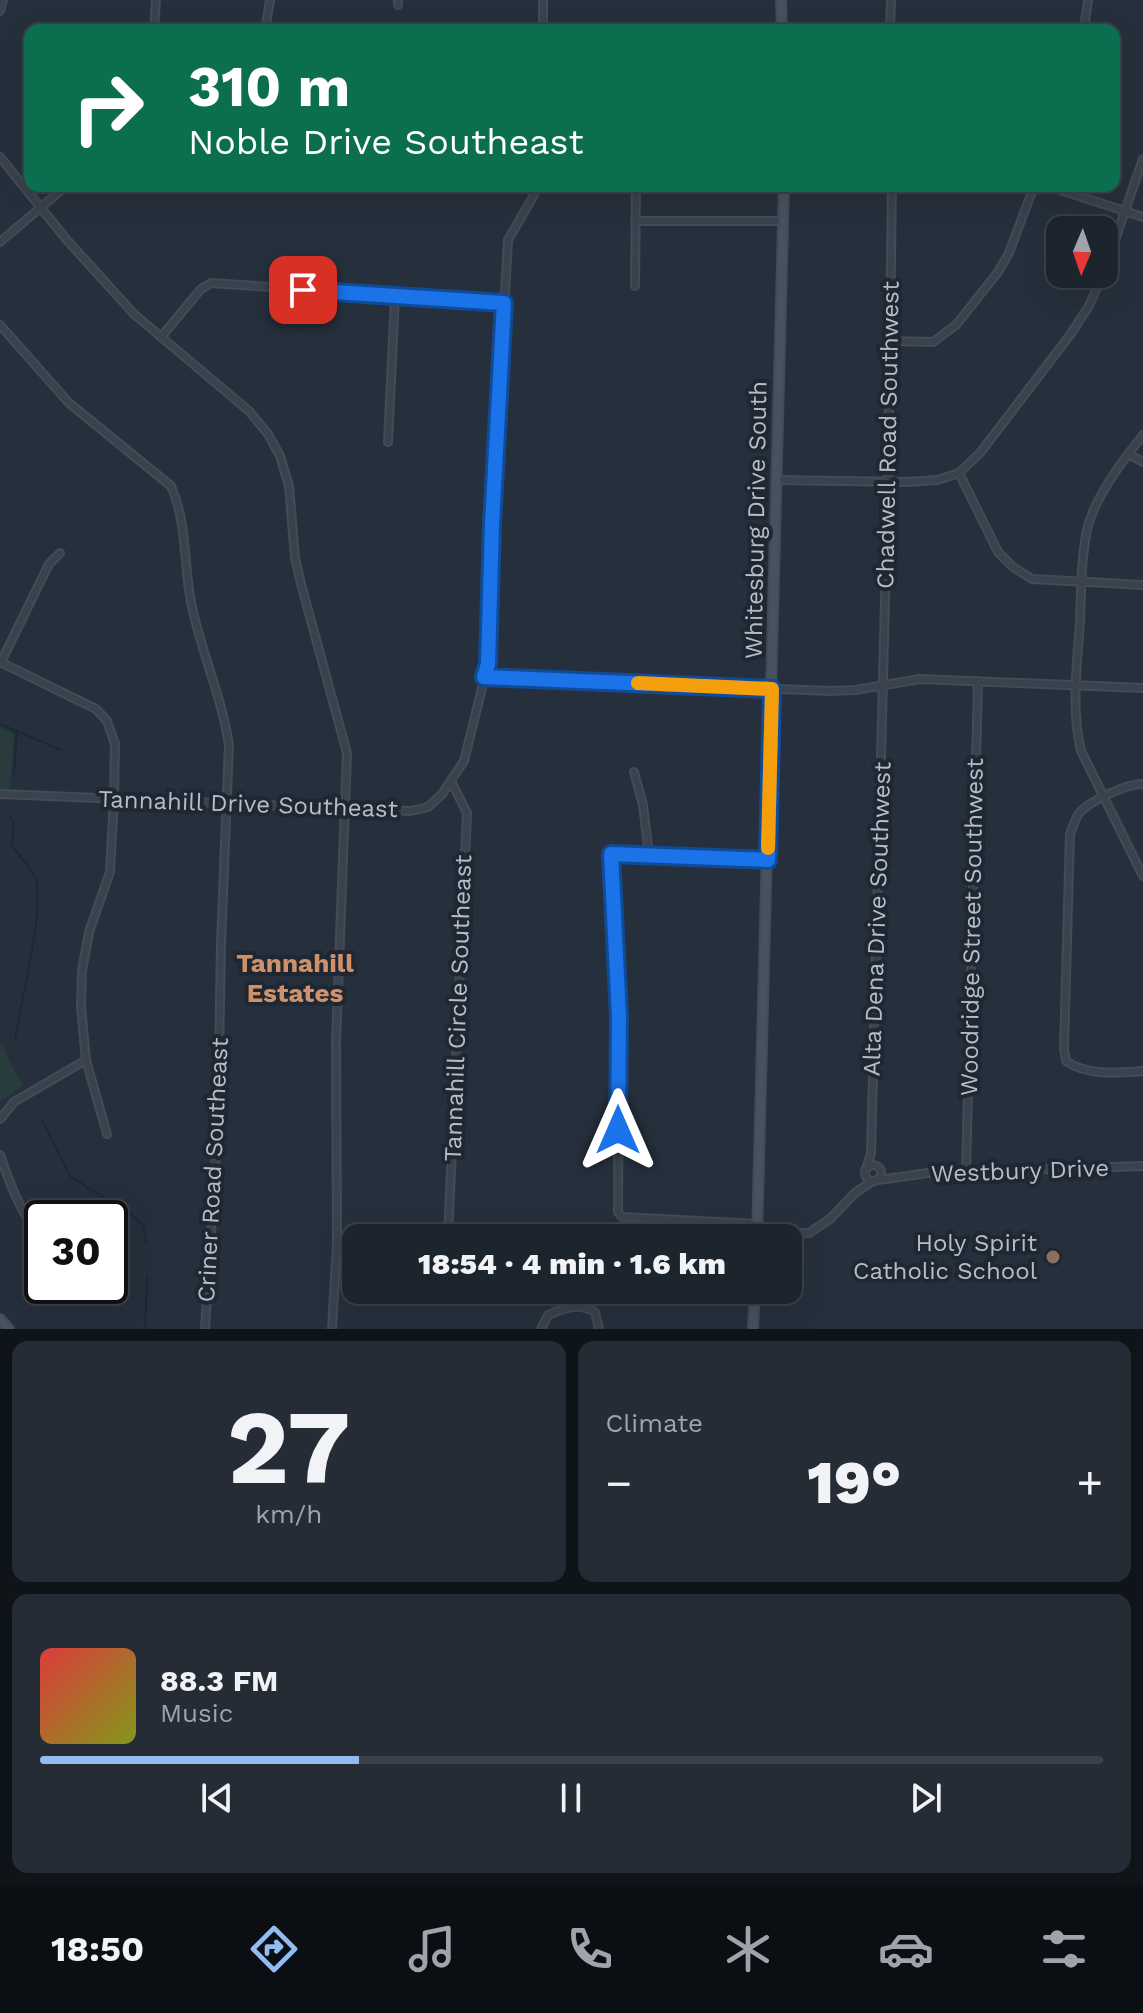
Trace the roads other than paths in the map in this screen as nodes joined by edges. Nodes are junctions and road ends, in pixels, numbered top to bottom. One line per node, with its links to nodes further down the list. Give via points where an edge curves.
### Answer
1 (3, 0): 8 (street)
2 (156, 0): 9 (street)
3 (270, 0): 10 (street)
4 (543, 0): 11 (street)
5 (781, 0): 12 (main road)
6 (891, 0): 13 (street)
7 (1088, 0): 14 (street)
8 (0, 11)
9 (154, 24)
10 (266, 24)
11 (543, 24)
12 (782, 24)
13 (890, 24)
14 (1085, 24)
15 (0, 157): 17 (street)
16 (1143, 159): 27 (street)
17 (24, 187)
18 (28, 192): 26 (street)
19 (59, 192): 26 (street)
20 (534, 192): 36 (street, Tannahill Drive Southeast, via 508,240)
21 (636, 192): 29 (street)
22 (784, 192): 30 (main road, Whitesburg Drive South)
23 (892, 192): 39 (street, Chadwell Road Southwest)
24 (1032, 192): 39 (street, via 1009,253 956,325 933,342)
25 (1067, 192): 27 (street)
26 (40, 207): 32 (street); 38 (street, via 134,314)
27 (1126, 211): 28 (street); 31 (street)
28 (1143, 217)
29 (635, 221): 30 (street); 33 (street)
30 (783, 221): 45 (main road, Whitesburg Drive South)
31 (1118, 234)
32 (0, 242)
33 (635, 286)
34 (1097, 288): 44 (street, via 1070,335)
35 (395, 297): 36 (street); 38 (street, via 211,283); 41 (street)
36 (504, 303): 51 (street, Tannahill Drive Southeast)
37 (0, 325): 63 (street, Criner Road Southeast, via 69,403 171,486 180,505 193,612 226,725)
38 (161, 337): 64 (street, via 249,411 280,456 289,486 295,558 347,753)
39 (891, 341): 46 (street, Chadwell Road Southwest)
40 (1143, 435): 42 (street)
41 (388, 442)
42 (1128, 454): 43 (street); 48 (street, via 1087,528)
43 (1143, 462)
44 (959, 473): 46 (street, via 937,480); 48 (street, via 998,552 1013,567 1032,579)
45 (777, 480): 46 (street); 56 (main road, Whitesburg Drive South)
46 (888, 482): 53 (street, Chadwell Road Southwest)
47 (60, 553): 50 (street, via 49,564)
48 (1082, 581): 49 (street); 54 (street)
49 (1143, 585)
50 (0, 662): 62 (street, via 102,715 115,744)
51 (484, 677): 56 (street); 58 (street, Tannahill Drive Southeast, via 464,761)
52 (978, 681): 53 (street); 54 (street); 77 (street, Woodridge Street Southwest)
53 (884, 684): 56 (street, via 829,691); 72 (street, Alta Dena Drive Southwest)
54 (1076, 685): 55 (street); 61 (street, via 1081,751)
55 (1143, 688)
56 (772, 689): 66 (main road, Whitesburg Drive South)
57 (634, 772): 65 (street)
58 (451, 781): 64 (street, Tannahill Drive Southeast, via 428,807); 82 (street, Tannahill Circle Southeast, via 467,813)
59 (1143, 784): 61 (street)
60 (0, 794): 62 (street, Tannahill Drive Southeast)
61 (1104, 797): 67 (street); 69 (street, via 1079,812 1070,834 1064,1049 1066,1061 1078,1070)
62 (114, 799): 63 (street, Tannahill Drive Southeast); 68 (street, via 110,872 82,971)
63 (227, 804): 64 (street, Tannahill Drive Southeast); 88 (street, Criner Road Southeast, via 218,1120)
64 (344, 809): 89 (street)
65 (649, 855): 66 (street); 83 (street, via 611,854 619,1017 618,1212 622,1217)
66 (768, 860): 83 (main road, Whitesburg Drive South)
67 (1143, 876)
68 (86, 1060): 70 (street, via 14,1102); 71 (street)
69 (1143, 1071)
70 (0, 1119)
71 (107, 1134)
72 (871, 1153): 75 (street, Alta Dena Drive Southwest); 76 (street, Alta Dena Drive Southwest)
73 (0, 1155): 81 (street)
74 (1143, 1166): 77 (street, Westbury Drive)
75 (879, 1169): 76 (street, via 870,1166); 78 (street, Westbury Drive); 79 (street)
76 (866, 1173): 79 (street); 80 (street, Westbury Drive)
77 (966, 1173): 78 (street, Westbury Drive)
78 (896, 1175): 79 (street, Westbury Drive)
79 (876, 1180): 80 (street, Westbury Drive)
80 (856, 1192): 84 (street, Westbury Drive, via 830,1219)
81 (24, 1212)
82 (449, 1224)
83 (757, 1224)
84 (802, 1235)
85 (754, 1304): 92 (main road)
86 (0, 1319): 87 (main road)
87 (9, 1329)
88 (205, 1329)
89 (332, 1329)
90 (541, 1329): 91 (street, via 548,1315 583,1305 595,1312)
91 (599, 1329)
92 (753, 1329)

